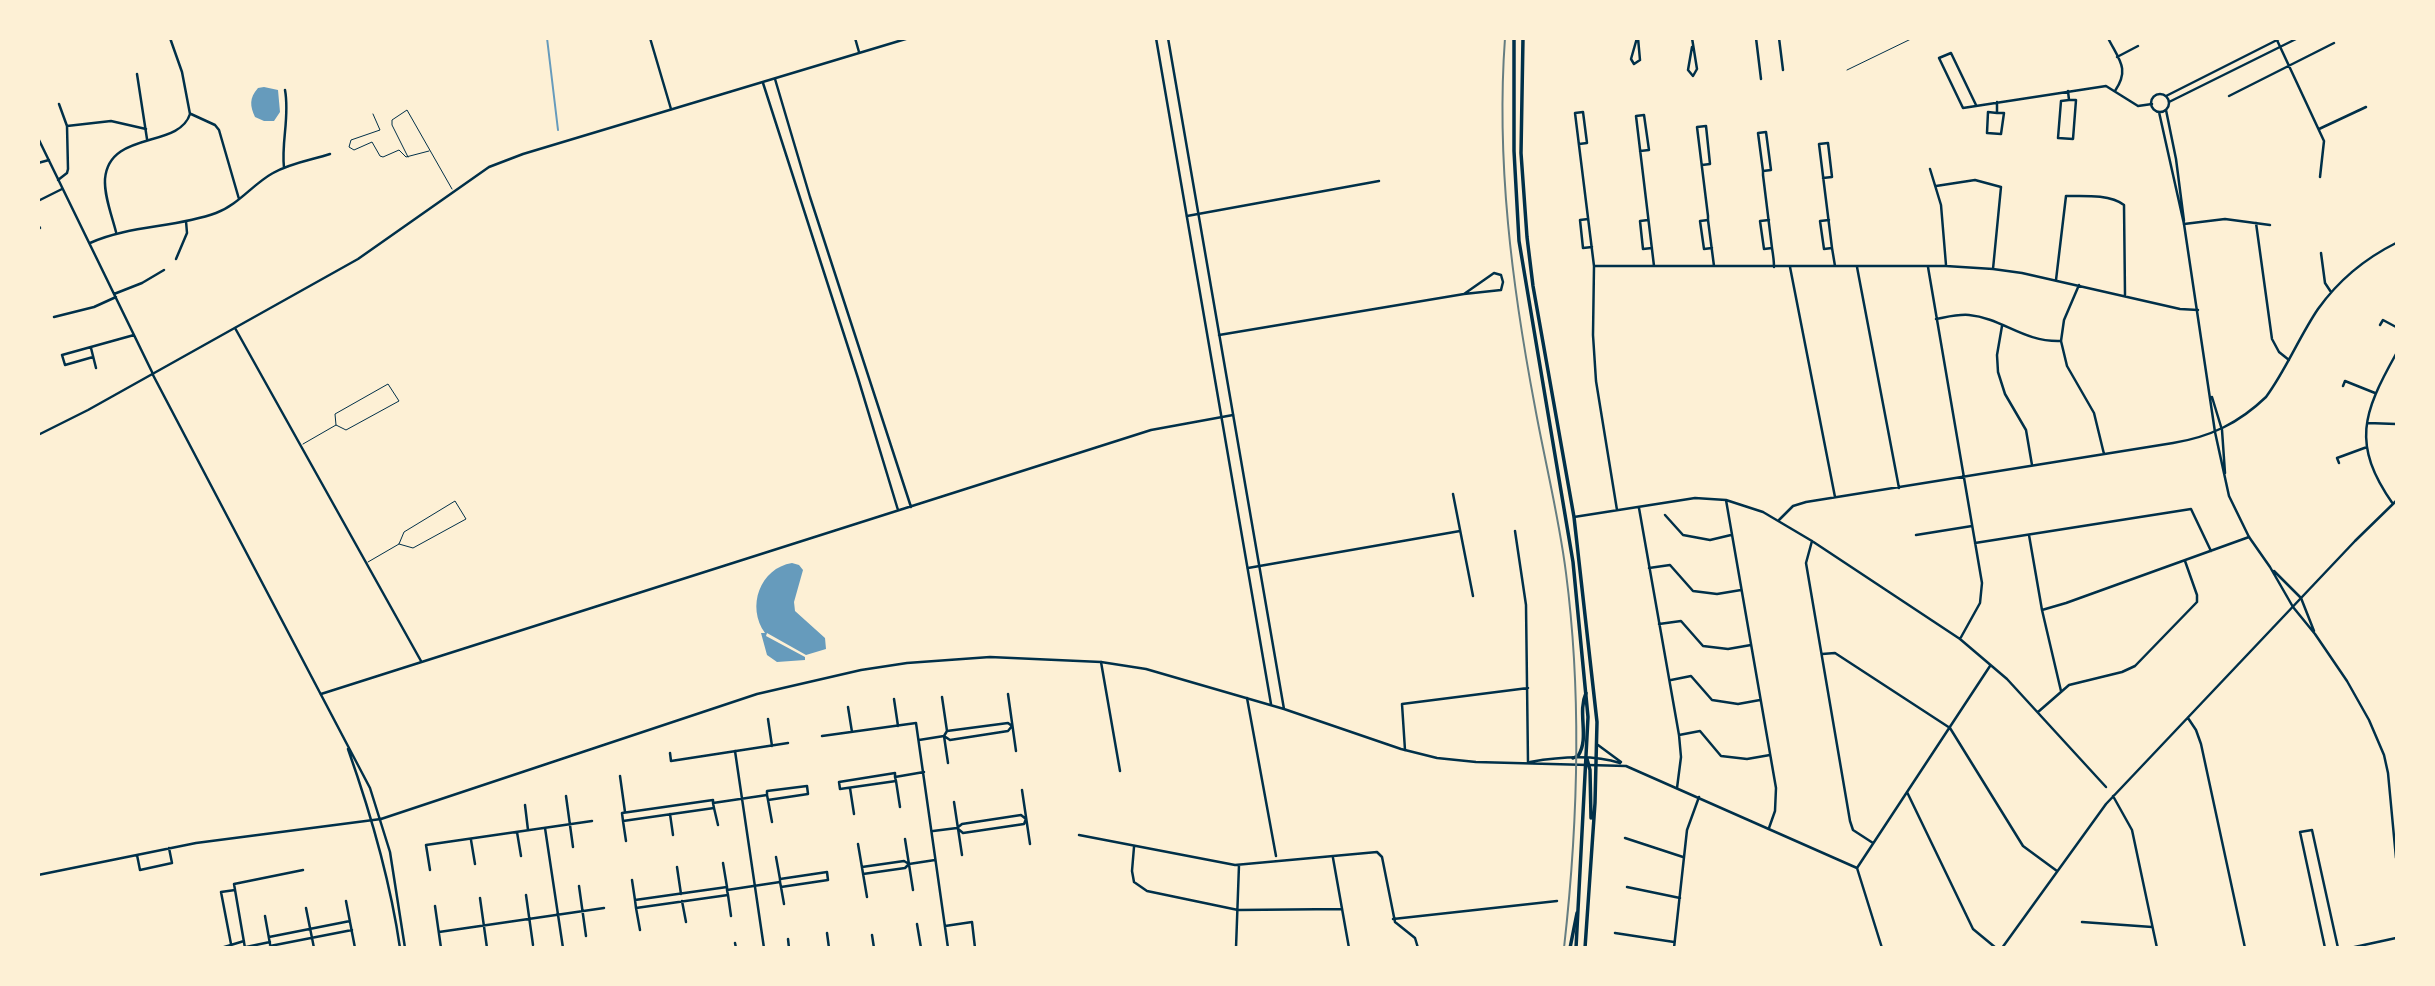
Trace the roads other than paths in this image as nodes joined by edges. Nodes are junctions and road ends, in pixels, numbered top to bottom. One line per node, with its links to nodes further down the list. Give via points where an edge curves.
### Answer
1 (170, 38): 46 (street)
2 (650, 38): 42 (street)
3 (855, 38): 21 (street)
4 (909, 38): 21 (street)
5 (1156, 38): 78 (street)
6 (1168, 38): 77 (street)
7 (1514, 38): 202 (main road, via 1519,241 1573,562)
8 (1523, 38): 167 (main road, via 1521,153 1527,237)
9 (1638, 38): 9 (street, via 1631,59 1634,64 1640,60)
10 (1692, 38): 19 (street)
11 (1756, 38): 28 (street)
12 (1779, 38): 24 (street)
13 (1913, 38): 25 (lane)
14 (2108, 38): 22 (street)
15 (2298, 38): 20 (street)
16 (2278, 39): 20 (street); 33 (street)
17 (2334, 43): 23 (street)
18 (2137, 46): 22 (street)
19 (1692, 47): 19 (street, via 1688,70 1693,76 1697,69)
20 (2280, 47): 23 (street); 37 (street)
21 (860, 54): 27 (street)
22 (2118, 57): 32 (street, via 2124,75)
23 (2289, 66): 34 (street); 49 (street)
24 (1783, 70)
25 (1847, 70)
26 (137, 74): 50 (street)
27 (775, 79): 29 (street); 61 (street)
28 (1760, 79)
29 (763, 83): 42 (street); 63 (street)
30 (285, 90): 65 (street)
31 (2068, 91): 32 (street, via 2106,86); 35 (street); 36 (street)
32 (2115, 91): 39 (street, via 2137,106)
33 (2166, 96): 37 (street); 39 (street, via 2157,95)
34 (2229, 96)
35 (2069, 100): 35 (street, via 2061,101 2058,138 2073,139 2076,100)
36 (1997, 102): 40 (street); 45 (street)
37 (2169, 102): 43 (street)
38 (59, 104): 48 (street)
39 (2152, 104): 44 (street)
40 (1976, 106): 40 (street, via 1963,108 1939,58 1951,53)
41 (2367, 107): 49 (street)
42 (671, 110): 74 (street, via 509,159)
43 (2166, 110): 44 (street); 86 (street)
44 (2159, 112): 86 (street)
45 (1997, 113): 45 (street, via 1989,112 1987,133 2001,134 2004,113)
46 (190, 114): 53 (street, via 181,128); 75 (street, via 219,130)
47 (373, 114): 51 (lane, via 380,130)
48 (68, 126): 50 (street, via 111,121); 70 (street, via 68,173)
49 (2319, 129): 68 (street, via 2325,143)
50 (146, 130): 53 (street)
51 (373, 132): 54 (lane); 54 (lane, via 351,140 348,147 354,150)
52 (38, 138): 60 (street)
53 (147, 139): 88 (street, via 119,153 106,173)
54 (372, 142): 59 (lane, via 381,157 399,150)
55 (1579, 144): 55 (street, via 1587,143 1583,112 1575,113); 79 (street)
56 (429, 150): 59 (lane); 59 (lane, via 407,110 392,125); 74 (lane)
57 (1640, 151): 57 (street, via 1648,150 1644,115 1636,116); 81 (street)
58 (330, 154): 65 (street)
59 (408, 157)
60 (49, 160): 62 (street); 70 (street)
61 (800, 162): 63 (street); 91 (street)
62 (38, 163)
63 (790, 165): 93 (street)
64 (1702, 165): 64 (street, via 1710,164 1706,126 1697,127); 82 (street)
65 (284, 168): 75 (street)
66 (1930, 169): 72 (street)
67 (1763, 171): 67 (street, via 1771,170 1766,132 1758,133); 83 (street)
68 (2320, 177)
69 (1823, 178): 69 (street, via 1832,177 1828,143 1819,144); 84 (street)
70 (58, 180): 73 (street)
71 (1379, 181): 77 (street)
72 (1936, 186): 105 (street); 111 (street, via 1975,180 2001,187)
73 (62, 189): 76 (street); 89 (street)
74 (454, 191): 127 (street, via 358,259)
75 (239, 199): 80 (street, via 214,214)
76 (38, 201)
77 (1198, 214): 78 (street); 129 (street)
78 (1187, 216): 143 (street)
79 (1588, 219): 92 (street); 92 (street, via 1580,220 1583,248)
80 (186, 220): 88 (street); 99 (street, via 187,233)
81 (1648, 220): 94 (street); 94 (street, via 1640,221 1643,249)
82 (1709, 220): 95 (street); 95 (street, via 1700,221 1704,249)
83 (1769, 220): 96 (street); 96 (street, via 1760,221 1762,240 1764,249)
84 (1829, 220): 97 (street); 97 (street, via 1820,221 1824,250)
85 (2256, 223): 86 (street, via 2215,219); 87 (street); 134 (street, via 2272,339)
86 (2184, 224): 121 (street)
87 (2270, 225)
88 (116, 232): 89 (street)
89 (90, 243): 117 (street)
90 (2396, 243): 115 (street, via 2358,267)
91 (826, 244): 93 (street); 100 (street)
92 (1592, 247): 102 (street)
93 (817, 248): 101 (street)
94 (1652, 248): 103 (street)
95 (1712, 248): 104 (street)
96 (1772, 248): 106 (street)
97 (1832, 248): 108 (street)
98 (2321, 253): 115 (street, via 2325,283)
99 (176, 258)
100 (832, 262): 101 (street); 119 (street)
101 (822, 265): 120 (street)
102 (1594, 266): 103 (street); 164 (street, via 1596,381)
103 (1654, 266): 104 (street)
104 (1714, 266): 106 (street)
105 (1946, 266): 110 (street); 111 (street)
106 (1774, 267): 107 (street)
107 (1790, 267): 108 (street); 159 (street)
108 (1835, 267): 109 (street)
109 (1857, 267): 110 (street); 157 (street)
110 (1928, 267): 123 (street)
111 (1993, 269): 113 (street)
112 (164, 270): 117 (street)
113 (2056, 280): 114 (street); 118 (street, via 2066,196 2120,202 2124,205)
114 (2079, 285): 118 (street); 130 (street, via 2064,320)
115 (2331, 292): 134 (street)
116 (1464, 294): 116 (street, via 1494,273 1501,275 1501,290); 129 (street)
117 (115, 296): 122 (street, via 94,307); 128 (street)
118 (2125, 296): 121 (street)
119 (846, 307): 120 (street); 137 (street)
120 (837, 310): 138 (street)
121 (2198, 310): 141 (street)
122 (54, 317)
123 (1936, 319): 125 (street, via 1974,315); 156 (street)
124 (2380, 325): 126 (street, via 2383,320)
125 (2002, 326): 130 (street, via 2030,338); 154 (street, via 1997,372 2026,430)
126 (2396, 327)
127 (235, 328): 136 (street); 150 (street)
128 (134, 335): 131 (street); 136 (street)
129 (1219, 335): 142 (street)
130 (2061, 341): 152 (street, via 2067,366 2094,413)
131 (90, 347): 133 (street); 133 (street, via 62,355 65,365)
132 (2396, 355): 140 (street)
133 (93, 357): 135 (street)
134 (2289, 360): 147 (street, via 2266,397)
135 (96, 368)
136 (153, 374): 149 (street); 203 (street)
137 (868, 375): 138 (street); 162 (street)
138 (859, 378): 165 (street)
139 (2343, 386): 140 (street, via 2345,381)
140 (2375, 393): 144 (street)
141 (2211, 394): 147 (street); 148 (street)
142 (1233, 415): 143 (street); 182 (street)
143 (1221, 417): 162 (street, via 1151,430); 184 (street)
144 (2367, 423): 145 (street); 151 (street)
145 (2396, 424)
146 (336, 425): 146 (lane, via 346,430 399,401 388,384 335,414); 150 (lane)
147 (2222, 430): 148 (street); 155 (street)
148 (2215, 432): 152 (street); 155 (street)
149 (38, 435)
150 (301, 445): 181 (street)
151 (2367, 447): 153 (street, via 2337,458); 161 (street, via 2374,474)
152 (2104, 454): 154 (street)
153 (2339, 463)
154 (2032, 465): 156 (street)
155 (2224, 475): 175 (street)
156 (1964, 477): 157 (street); 169 (street)
157 (1899, 488): 159 (street)
158 (1453, 494): 170 (street)
159 (1835, 497): 168 (street, via 1799,503)
160 (1726, 500): 163 (street, via 1695,498); 168 (street); 172 (street)
161 (2395, 503): 188 (street)
162 (911, 507): 165 (street)
163 (1638, 507): 164 (street); 185 (street)
164 (1617, 510): 167 (street)
165 (898, 511): 196 (street)
166 (1665, 515): 172 (street, via 1683,536 1710,540)
167 (1573, 517): 226 (main road)
168 (1779, 520): 176 (street)
169 (1972, 526): 173 (street); 177 (street)
170 (1460, 531): 182 (street); 187 (street)
171 (1515, 531): 200 (street, via 1527,605)
172 (1731, 535): 186 (street)
173 (1916, 535)
174 (2029, 535): 177 (street); 179 (street, via 2190,509); 190 (street)
175 (2249, 537): 179 (street); 183 (street)
176 (1812, 541): 193 (street); 195 (street, via 1806,563)
177 (1975, 543): 193 (street, via 1982,593 1974,618)
178 (399, 544): 178 (lane, via 412,548 466,519 455,502 404,531); 181 (lane)
179 (2211, 551): 180 (street)
180 (2185, 561): 190 (street); 201 (street, via 2196,604 2135,666)
181 (366, 563): 196 (street)
182 (1259, 566): 184 (street); 211 (street)
183 (2270, 567): 188 (street); 189 (street)
184 (1248, 568): 209 (street)
185 (1649, 568): 186 (street, via 1670,565 1693,591); 191 (street)
186 (1741, 590): 194 (street)
187 (1474, 596)
188 (2301, 598): 189 (street); 192 (street)
189 (2293, 607): 192 (street); 213 (street)
190 (2042, 610): 201 (street)
191 (1659, 624): 194 (street, via 1681,621 1703,646 1728,649); 199 (street)
192 (2315, 634): 297 (street, via 2363,706 2384,755)
193 (1960, 639): 198 (street)
194 (1751, 645): 208 (street)
195 (1822, 654): 217 (street, via 1835,653); 286 (street, via 1851,826)
196 (421, 661): 203 (street)
197 (1101, 662): 206 (street, via 1146,669); 241 (street); 263 (street, via 990,657 861,670 747,697)
198 (1991, 665): 212 (street); 217 (street)
199 (1669, 680): 208 (street, via 1691,677 1713,701 1738,704); 220 (street)
200 (1528, 688): 228 (street, via 1402,704); 236 (street)
201 (2061, 691): 212 (street)
202 (1586, 693): 233 (main road, via 1583,747); 234 (main road)
203 (321, 694): 224 (street)
204 (1008, 694): 216 (street)
205 (942, 697): 218 (street)
206 (1247, 698): 209 (street); 293 (street)
207 (894, 699): 215 (street)
208 (1760, 700): 232 (street)
209 (1271, 705): 211 (street)
210 (848, 708): 219 (street)
211 (1284, 709): 228 (street)
212 (2038, 712): 245 (street)
213 (2188, 718): 251 (street); 391 (street, via 2201,744)
214 (768, 719): 227 (street)
215 (898, 726): 219 (street); 223 (street, via 916,723)
216 (1012, 726): 218 (street); 222 (street, via 1008,731 950,740); 230 (street)
217 (1950, 728): 249 (street); 308 (street, via 2024,846)
218 (947, 731): 222 (street)
219 (852, 732): 221 (street)
220 (1679, 734): 232 (street, via 1700,731 1723,756 1747,759); 247 (street)
221 (822, 736)
222 (944, 736): 223 (street); 237 (street)
223 (919, 740): 242 (street)
224 (346, 742): 263 (street); 265 (street)
225 (788, 743): 227 (street)
226 (1597, 744): 235 (main road); 240 (street)
227 (772, 746): 229 (street)
228 (1405, 750): 236 (street, via 1462,761)
229 (735, 751): 231 (street, via 671,761); 254 (street)
230 (1016, 751)
231 (670, 753)
232 (1770, 755): 273 (street, via 1777,797)
233 (1573, 758): 234 (street); 236 (street)
234 (1586, 758): 235 (street); 238 (main road)
235 (1597, 758): 239 (main road); 240 (street)
236 (1528, 762): 238 (street)
237 (948, 763)
238 (1587, 766): 239 (street); 275 (main road); 384 (main road)
239 (1596, 766): 240 (street); 275 (main road)
240 (1626, 766): 247 (street)
241 (1121, 771)
242 (924, 772): 244 (street); 276 (street)
243 (620, 776): 260 (street)
244 (896, 779): 246 (street); 246 (street, via 895,773 839,782 840,789); 258 (street)
245 (2106, 787)
246 (850, 788): 262 (street)
247 (1677, 788): 253 (street)
248 (1022, 790): 264 (street)
249 (1907, 792): 286 (street); 388 (street, via 1973,929)
250 (566, 796): 269 (street)
251 (2113, 796): 308 (street); 348 (street, via 2132,830)
252 (768, 797): 252 (street, via 767,791 807,786 808,794); 254 (street); 268 (street)
253 (1699, 797): 273 (street); 296 (street)
254 (742, 799): 256 (street); 314 (street)
255 (954, 802): 272 (street)
256 (713, 803): 259 (street); 260 (street)
257 (525, 804): 274 (street)
258 (900, 807)
259 (714, 808): 261 (street); 270 (street)
260 (625, 813): 267 (street)
261 (670, 814): 267 (street); 278 (street)
262 (854, 814)
263 (381, 819): 265 (street); 370 (street)
264 (1026, 819): 272 (street, via 1021,816); 272 (street, via 1024,824 963,833); 285 (street)
265 (372, 821): 289 (street); 369 (street, via 393,897)
266 (592, 821): 269 (street)
267 (623, 821): 283 (street)
268 (772, 822)
269 (570, 824): 271 (street); 288 (street)
270 (718, 825)
271 (545, 828): 274 (street); 337 (street)
272 (957, 828): 276 (street); 291 (street)
273 (1769, 828): 305 (street)
274 (528, 830): 277 (street)
275 (1591, 830): 385 (main road)
276 (933, 831): 298 (street)
277 (517, 832): 280 (street); 292 (street)
278 (673, 835)
279 (1079, 835): 287 (street)
280 (471, 838): 300 (street); 307 (street, via 426,845)
281 (1625, 838): 296 (street)
282 (905, 839): 301 (street)
283 (626, 841)
284 (858, 844): 304 (street)
285 (1030, 844)
286 (1873, 844): 305 (street)
287 (1134, 846): 302 (street); 335 (street, via 1132,871 1139,887)
288 (573, 847)
289 (169, 848): 290 (street); 290 (street, via 172,863 140,870)
290 (136, 855): 310 (street)
291 (962, 855)
292 (521, 856)
293 (1276, 856)
294 (1333, 856): 302 (street); 334 (street); 341 (street, via 1381,854)
295 (776, 857): 312 (street)
296 (1683, 857): 324 (street)
297 (2396, 858)
298 (936, 860): 301 (street); 347 (street)
299 (723, 863): 318 (street)
300 (475, 864)
301 (909, 864): 304 (street); 309 (street); 319 (street)
302 (1238, 865): 335 (street)
303 (677, 867): 320 (street)
304 (862, 867): 309 (street)
305 (1857, 868): 387 (street)
306 (303, 870): 317 (street, via 234,884)
307 (430, 870)
308 (2057, 871): 389 (street)
309 (863, 874): 322 (street)
310 (38, 875)
311 (632, 880): 325 (street)
312 (780, 880): 314 (street); 315 (street); 315 (street, via 827,872 828,880)
313 (579, 886): 336 (street)
314 (754, 886): 318 (street); 374 (street)
315 (781, 887): 329 (street)
316 (1627, 887): 324 (street)
317 (235, 890): 360 (street); 363 (street, via 221,892)
318 (728, 890): 320 (street); 327 (street); 339 (street)
319 (913, 890)
320 (681, 894): 325 (street)
321 (526, 895): 340 (street)
322 (867, 897)
323 (480, 898): 346 (street)
324 (1680, 898): 361 (street)
325 (635, 900): 333 (street)
326 (346, 901): 342 (street)
327 (682, 901): 333 (street); 343 (street)
328 (1557, 901): 341 (street)
329 (783, 904)
330 (435, 906): 352 (street)
331 (306, 908): 349 (street)
332 (604, 908): 336 (street)
333 (636, 908): 351 (street)
334 (1342, 909): 335 (street); 382 (street)
335 (1238, 910): 381 (street)
336 (583, 911): 337 (street); 356 (street)
337 (558, 915): 340 (street); 373 (street)
338 (265, 916): 362 (street)
339 (731, 916)
340 (530, 919): 346 (street); 364 (street)
341 (1393, 919): 383 (street, via 1415,938)
342 (350, 921): 349 (street); 350 (street)
343 (686, 922)
344 (2082, 922): 348 (street)
345 (917, 924): 378 (street)
346 (484, 926): 352 (street); 372 (street)
347 (945, 926): 379 (street); 380 (street, via 972,922)
348 (2153, 927): 390 (street)
349 (310, 929): 357 (street); 362 (street)
350 (352, 930): 357 (street); 368 (street)
351 (640, 930)
352 (439, 932): 371 (street)
353 (827, 933): 376 (street)
354 (1615, 933): 361 (street)
355 (872, 935): 377 (street)
356 (586, 936)
357 (312, 938): 362 (street); 367 (street)
358 (2396, 938): 394 (street)
359 (788, 939): 375 (street)
360 (244, 942): 363 (street); 366 (street)
361 (1674, 942): 386 (street)
362 (270, 943): 366 (street)
363 (231, 944): 365 (street)
364 (533, 945)
365 (221, 947)
366 (245, 947)
367 (314, 947)
368 (355, 947)
369 (400, 947)
370 (405, 947)
371 (441, 947)
372 (487, 947)
373 (563, 947)
374 (764, 947)
375 (789, 947)
376 (829, 947)
377 (874, 947)
378 (921, 947)
379 (947, 947)
380 (975, 947)
381 (1236, 947)
382 (1349, 947)
383 (1418, 947)
384 (1573, 947)
385 (1585, 947)
386 (1674, 947)
387 (1882, 947)
388 (1996, 947)
389 (2002, 947)
390 (2157, 947)
391 (2245, 947)
392 (2325, 947): 393 (street, via 2300,832 2312,830)
393 (2338, 947)
394 (2350, 947)

